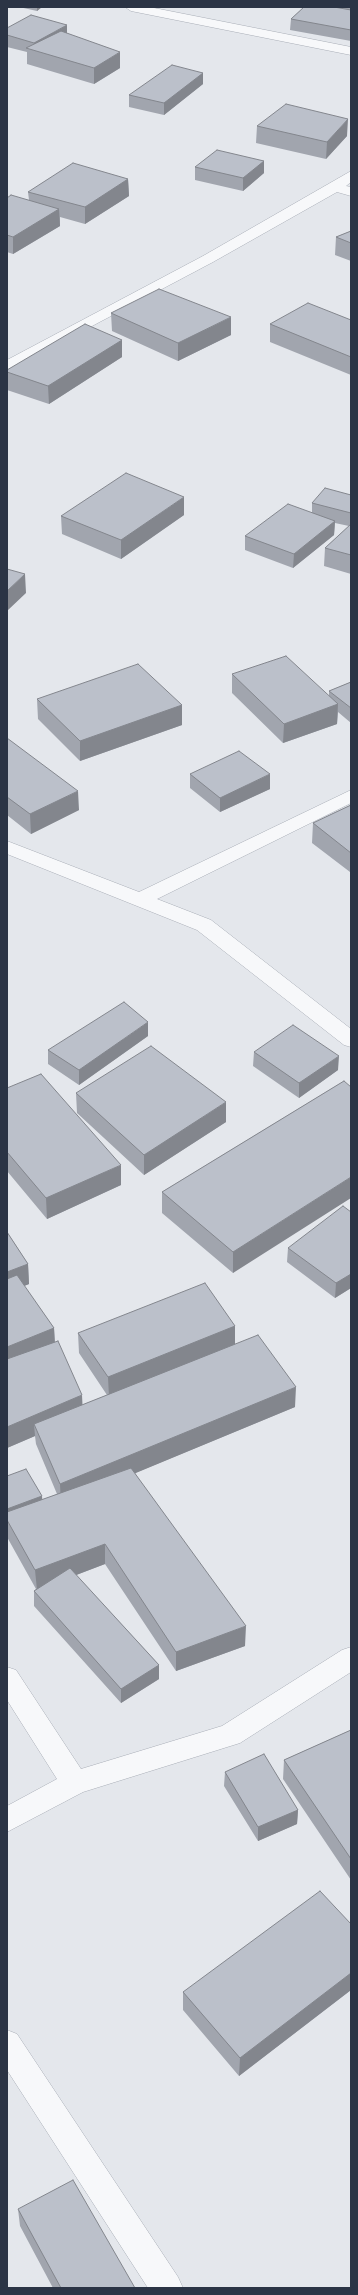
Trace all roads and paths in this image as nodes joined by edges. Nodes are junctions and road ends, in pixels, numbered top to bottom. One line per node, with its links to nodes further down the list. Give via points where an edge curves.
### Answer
1 (131, 7): 2 (street)
2 (351, 51)
3 (351, 175): 4 (street)
4 (336, 187): 5 (street); 6 (street, via 208,259)
5 (351, 192)
6 (7, 366)
7 (351, 796): 9 (street)
8 (7, 847): 9 (street)
9 (141, 899): 10 (street, via 204,925)
10 (351, 1040)
11 (351, 1658): 13 (street, via 230,1735)
12 (7, 1678): 13 (street)
13 (75, 1783): 14 (street)
14 (7, 1820)
15 (7, 2044): 16 (street)
16 (167, 2288)

